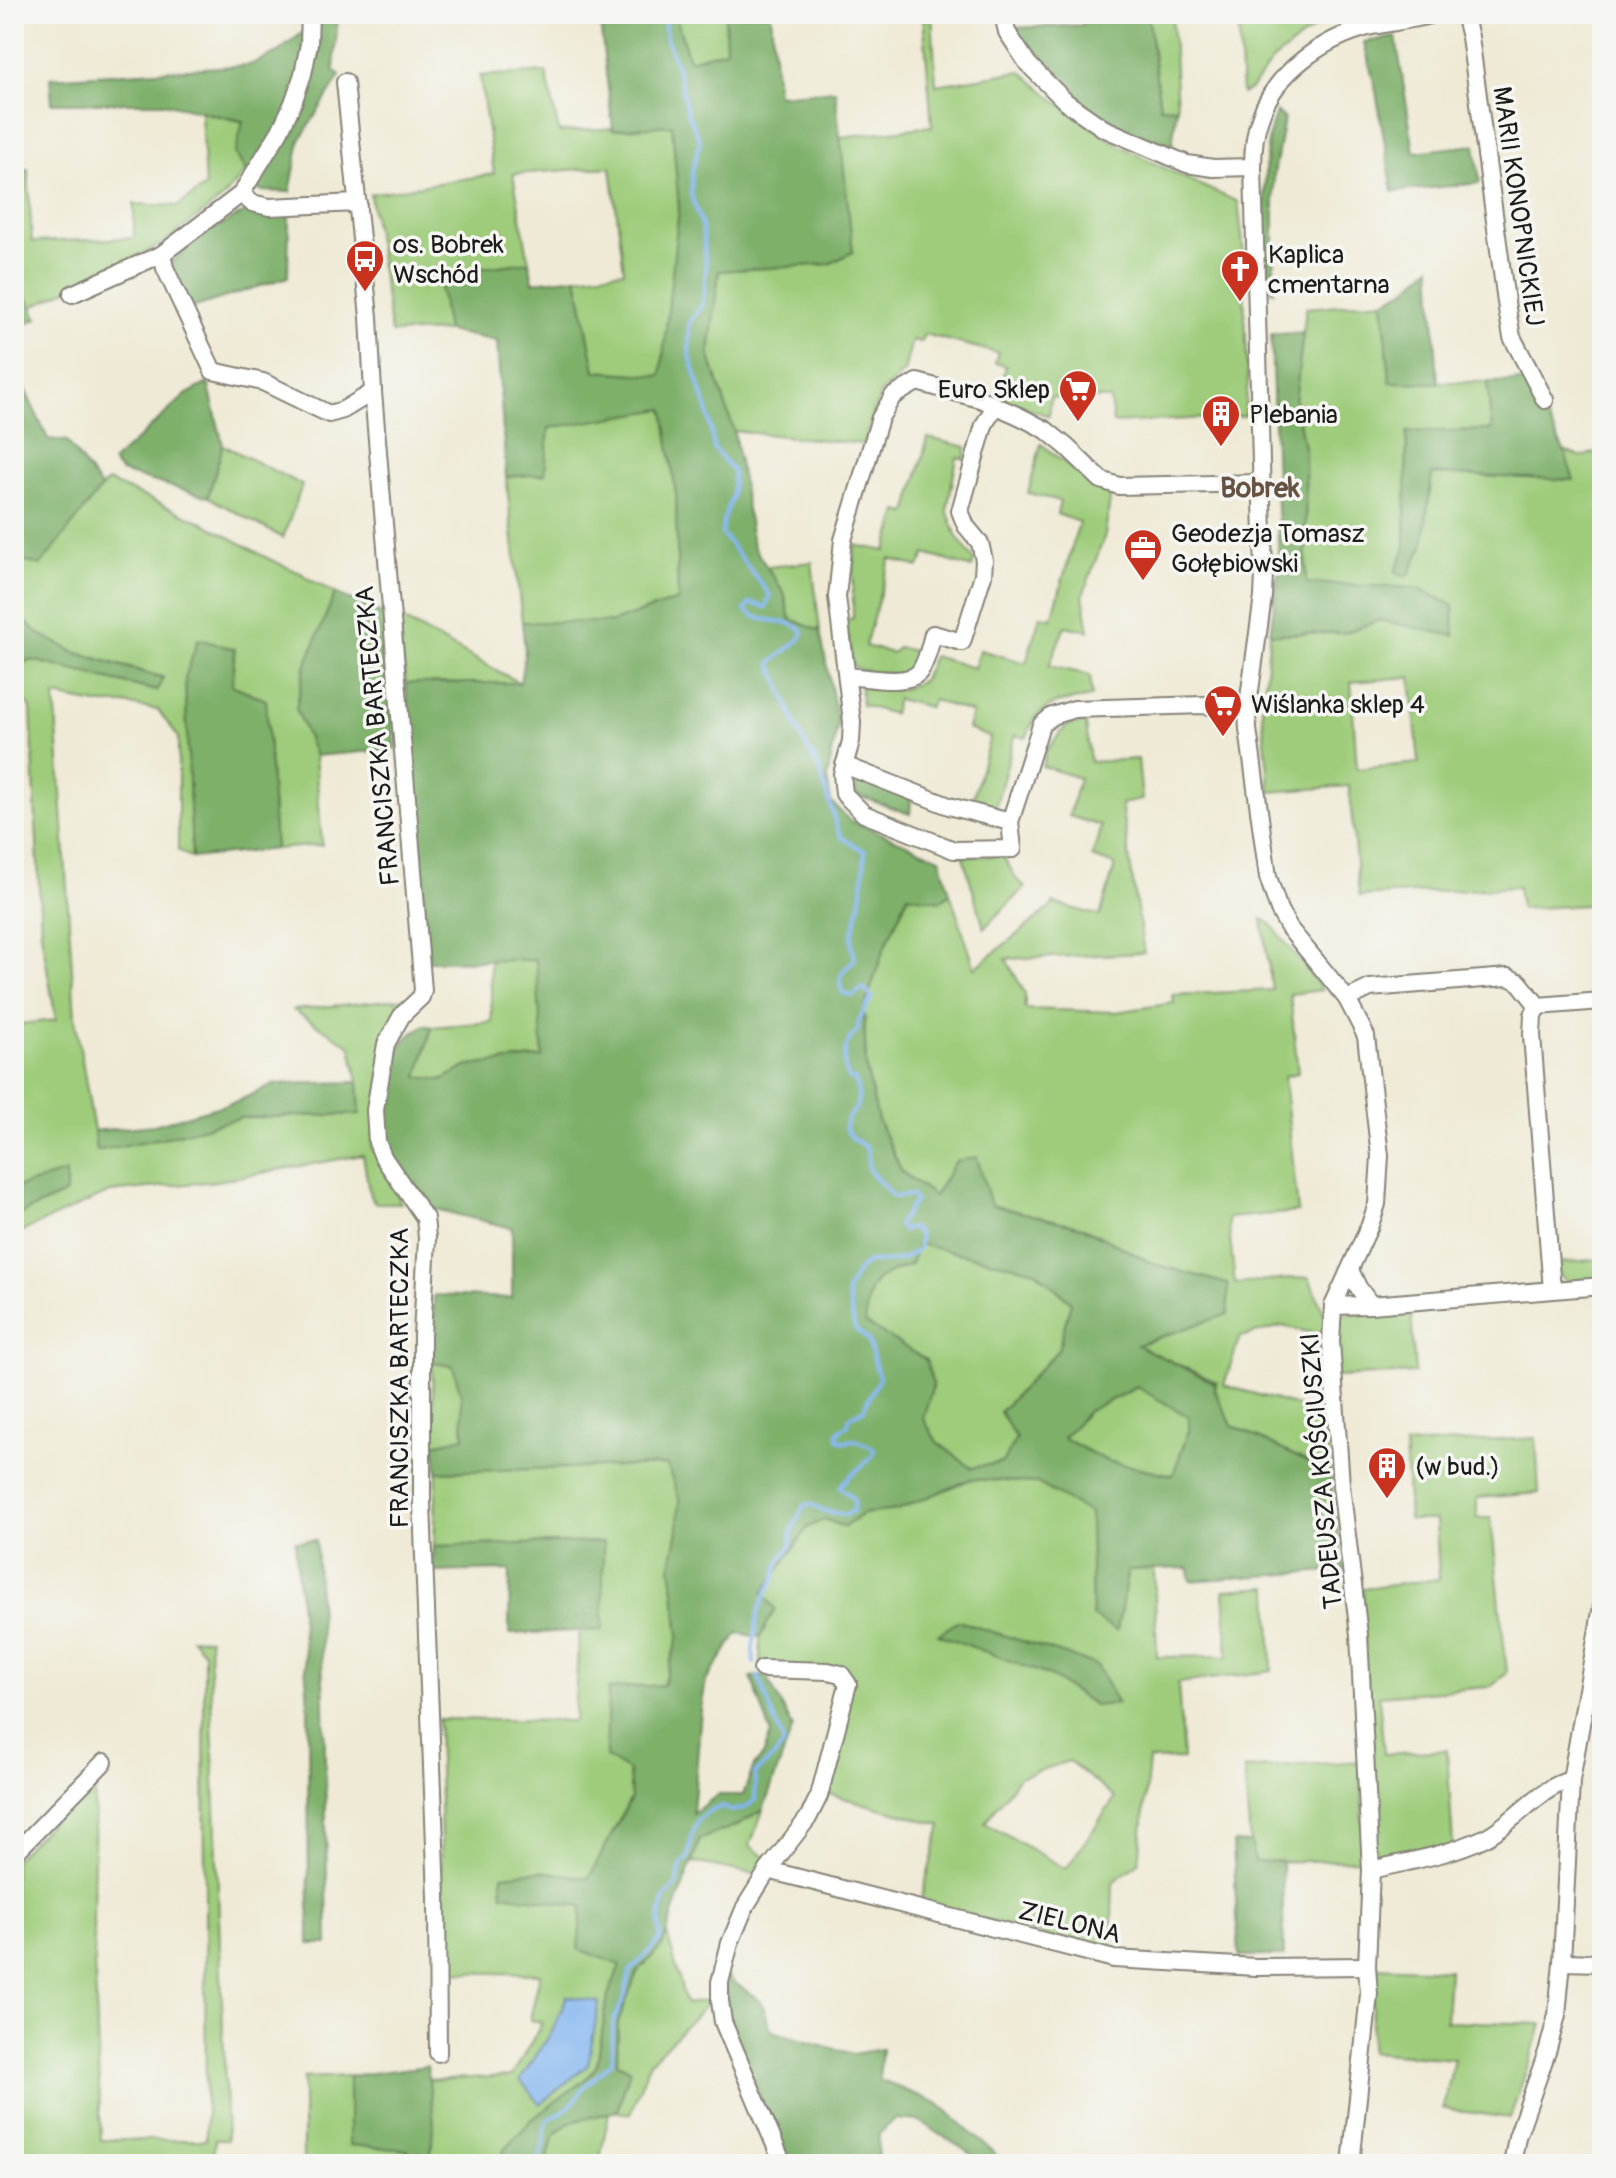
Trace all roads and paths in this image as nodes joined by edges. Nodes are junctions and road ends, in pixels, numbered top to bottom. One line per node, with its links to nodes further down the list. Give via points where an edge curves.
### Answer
1 (310, 14): 7 (street, via 309,44 293,103)
2 (1003, 14): 6 (street, via 1007,32 1028,64 1066,102 1103,128 1187,164)
3 (1434, 14): 6 (street, TADEUSZA KOŚCIUSZKI, via 1346,35 1323,45 1288,73 1261,114)
4 (1464, 14): 12 (street, MARII KONOPNICKIEJ, via 1509,323)
5 (345, 82): 8 (street, FRANCISZKA BARTECZKA)
6 (1253, 167): 14 (street, TADEUSZA KOŚCIUSZKI)
7 (241, 194): 8 (street, via 269,207); 9 (street)
8 (358, 203): 11 (street, FRANCISZKA BARTECZKA)
9 (162, 254): 10 (street); 11 (street, via 213,371 263,382 329,414)
10 (72, 294)
11 (373, 392): 37 (street, FRANCISZKA BARTECZKA, via 423,990 386,1044 375,1110 383,1157 425,1218 427,1238 422,1504)
12 (1545, 400)
13 (995, 406): 14 (street, via 1046,430 1101,480 1119,486); 15 (street, via 984,425 960,511 984,560 962,642 933,634 921,670 903,681); 15 (street, via 917,382 893,396 880,418 843,540 837,597)
14 (1261, 483): 16 (street, TADEUSZA KOŚCIUSZKI, via 1263,597)
15 (847, 676): 17 (street, via 852,722)
16 (1247, 712): 18 (street, via 1172,705 1074,709 1052,716 1041,725); 19 (street, TADEUSZA KOŚCIUSZKI, via 1273,893 1289,928)
17 (844, 765): 18 (street, via 949,806); 18 (street, via 844,794 864,814 954,850 1013,849)
18 (1010, 822)
19 (1347, 999): 21 (street, via 1370,988 1508,977 1519,982); 22 (street, TADEUSZA KOŚCIUSZKI, via 1366,1036 1380,1156 1377,1204)
20 (1602, 1001): 21 (street)
21 (1538, 1006): 24 (street, via 1532,1035)
22 (1350, 1270): 25 (street); 26 (street, TADEUSZA KOŚCIUSZKI)
23 (1602, 1286): 24 (street)
24 (1552, 1290): 25 (street)
25 (1371, 1305): 26 (street)
26 (1333, 1306): 33 (street, TADEUSZA KOŚCIUSZKI, via 1335,1416 1359,1635)
27 (1602, 1606): 30 (street)
28 (762, 1669): 32 (street, via 828,1671 841,1674 848,1684 819,1796)
29 (104, 1762): 31 (street)
30 (1571, 1780): 33 (street, via 1552,1787 1506,1826 1483,1838 1443,1854); 34 (street)
31 (14, 1854)
32 (768, 1870): 36 (street, ZIELONA, via 1114,1959 1256,1967); 38 (street, via 730,1943 720,2001 723,2022)
33 (1371, 1870): 36 (street, TADEUSZA KOŚCIUSZKI)
34 (1562, 1962): 35 (street); 40 (street, via 1553,2032)
35 (1602, 1963)
36 (1367, 1966): 39 (street, TADEUSZA KOŚCIUSZKI, via 1366,2037)
37 (438, 2053)
38 (783, 2164)
39 (1351, 2164)
40 (1512, 2164)

